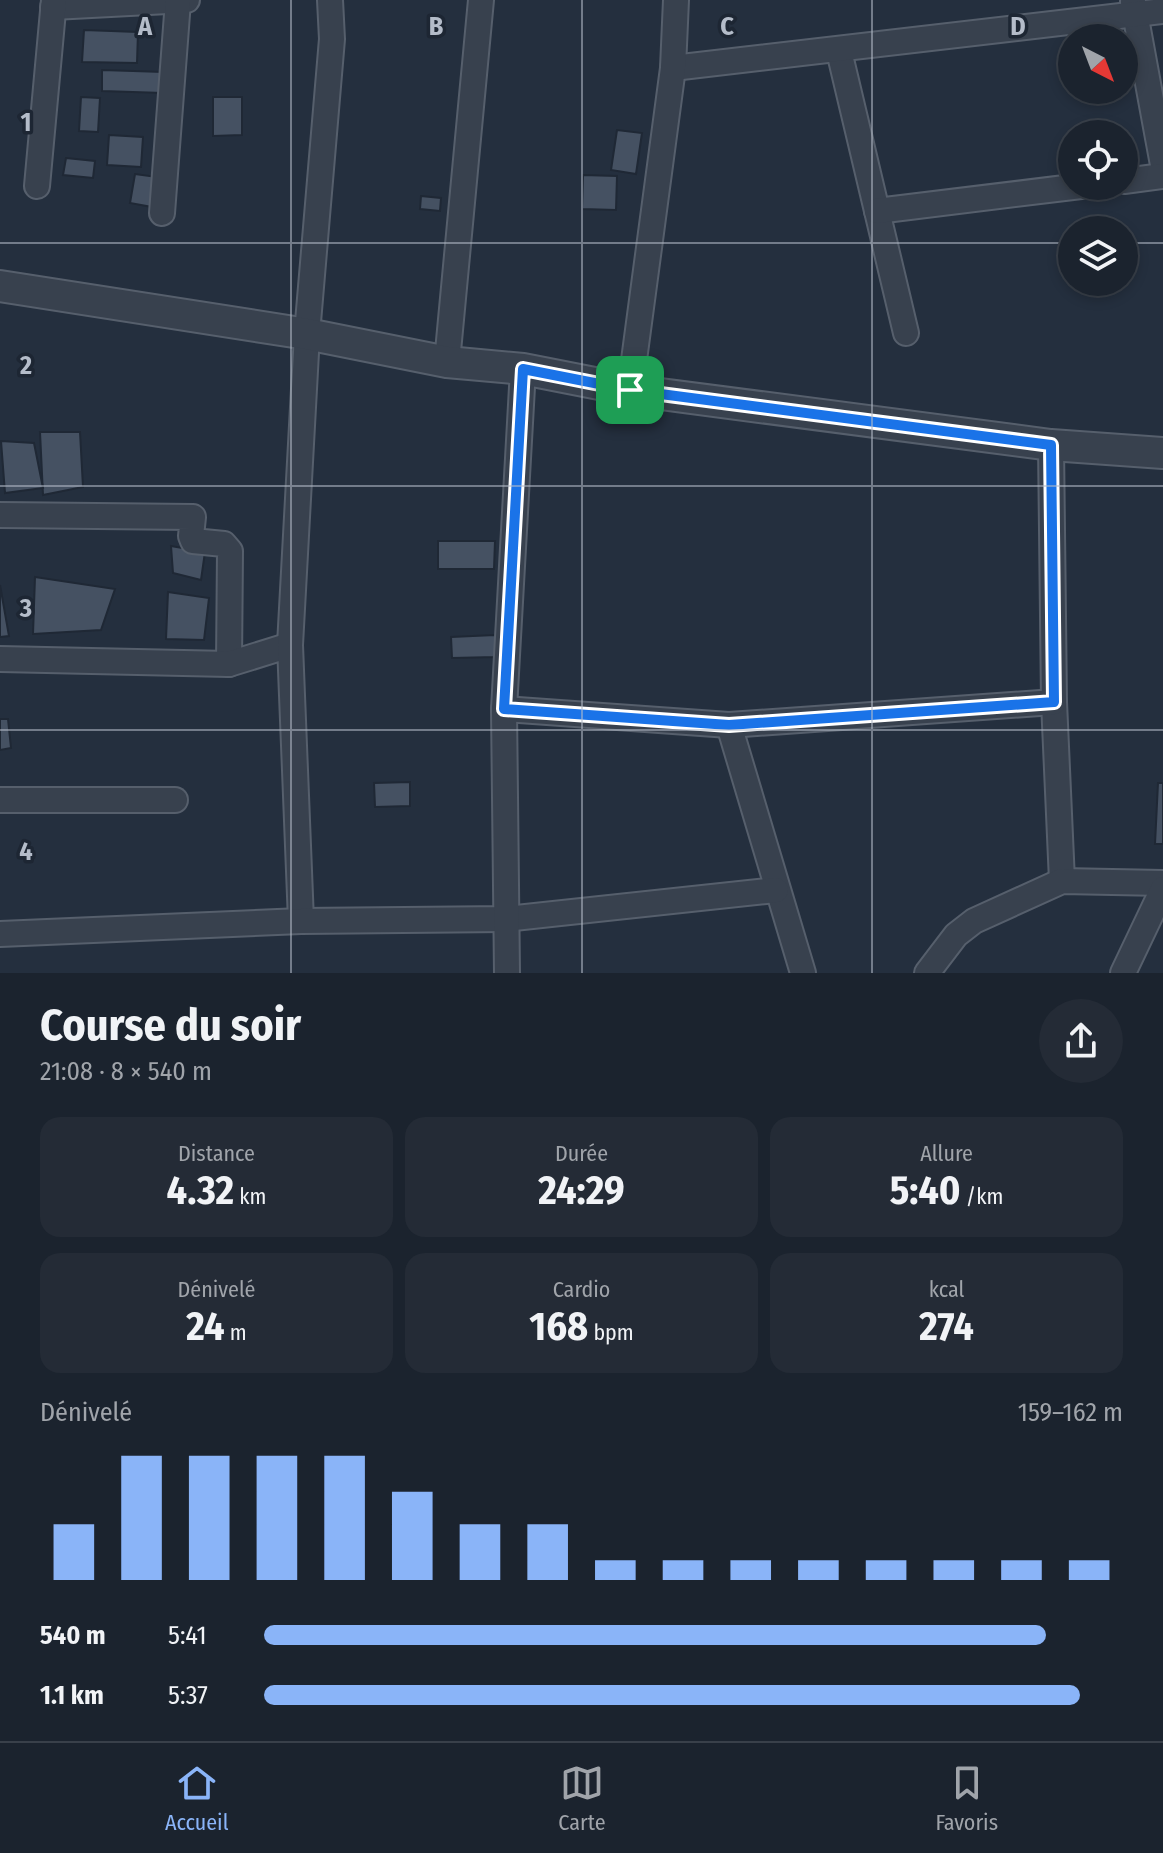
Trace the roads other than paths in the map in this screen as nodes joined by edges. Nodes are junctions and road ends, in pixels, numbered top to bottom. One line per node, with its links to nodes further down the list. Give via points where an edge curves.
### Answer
1 (187, 0): 5 (street)
2 (330, 0): 20 (street, via 332,39)
3 (481, 0): 21 (street)
4 (676, 0): 10 (street)
5 (178, 1): 6 (street); 17 (street)
6 (54, 3): 14 (street)
7 (1134, 8): 8 (street); 9 (street); 11 (street)
8 (1163, 11)
9 (839, 51): 10 (street); 16 (street)
10 (673, 68): 23 (street)
11 (1163, 165)
12 (1163, 176): 13 (street)
13 (1138, 179)
14 (37, 186)
15 (1058, 189): 16 (street)
16 (877, 211): 19 (street)
17 (162, 213)
18 (0, 286): 20 (street)
19 (906, 333)
20 (307, 334): 21 (street); 27 (street)
21 (447, 362): 22 (street)
22 (523, 369): 23 (street); 31 (street)
23 (630, 390): 24 (street)
24 (1051, 445): 25 (street); 30 (street)
25 (1163, 453)
26 (0, 515): 29 (street, via 193,517 193,541 224,544 230,551)
27 (290, 645): 29 (street); 39 (street)
28 (0, 659): 29 (street)
29 (229, 664)
30 (1054, 702): 32 (street); 35 (street)
31 (504, 709): 32 (street); 38 (street)
32 (729, 725): 37 (street)
33 (0, 800): 34 (street)
34 (175, 800)
35 (1062, 881): 36 (street); 43 (street, via 974,921)
36 (1163, 886): 44 (street)
37 (776, 890): 38 (street); 42 (street)
38 (506, 919): 39 (street); 41 (street)
39 (301, 921): 40 (street)
40 (0, 934)
41 (507, 973)
42 (803, 973)
43 (927, 973)
44 (1123, 973)

